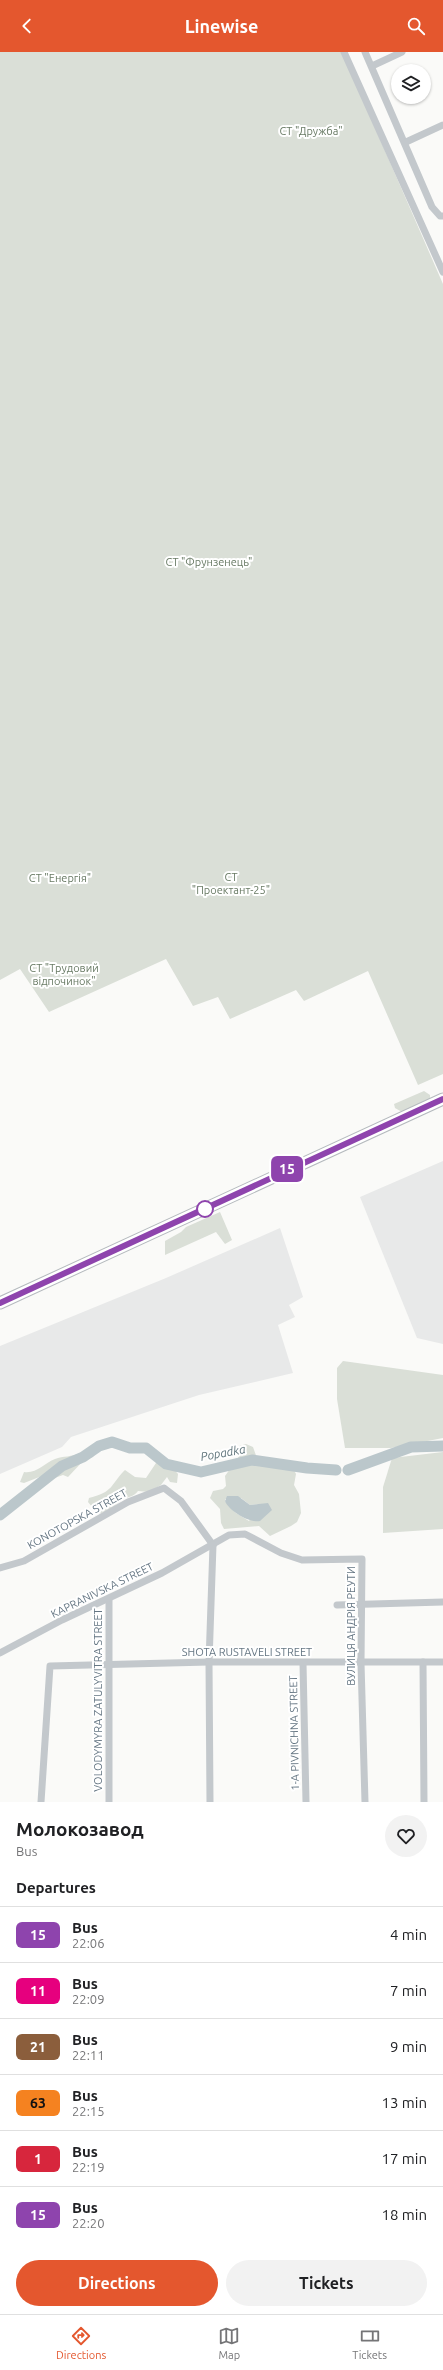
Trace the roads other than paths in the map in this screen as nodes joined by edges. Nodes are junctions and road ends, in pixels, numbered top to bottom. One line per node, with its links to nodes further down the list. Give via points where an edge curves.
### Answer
1 (344, 52): 8 (street)
2 (365, 52): 4 (street)
3 (402, 52): 4 (street)
4 (372, 66): 6 (street)
5 (443, 125): 6 (street)
6 (406, 142): 7 (street, via 432,207)
7 (443, 216)
8 (443, 272)
9 (443, 1099): 10 (main road)
10 (0, 1303)
11 (213, 1545): 12 (street, KONOTOPSKA STREET, via 181,1501 164,1488 128,1502 24,1561); 13 (street, KAPRANIVSKA STREET); 15 (street, ВУЛИЦЯ АНДРІЯ РЕУТИ, via 229,1535 245,1534 281,1553 302,1560 362,1559); 18 (street)
12 (0, 1568)
13 (109, 1599): 17 (street, KAPRANIVSKA STREET); 23 (street, VOLODYMYRA ZATULYVITRA STREET)
14 (443, 1602): 15 (street)
15 (362, 1604): 16 (street); 22 (street, ВУЛИЦЯ АНДРІЯ РЕУТИ)
16 (336, 1605)
17 (0, 1653)
18 (209, 1662): 21 (street, SHOTA RUSTAVELI STREET); 23 (street, SHOTA RUSTAVELI STREET); 26 (street)
19 (423, 1662): 20 (street, SHOTA RUSTAVELI STREET); 22 (street, SHOTA RUSTAVELI STREET); 29 (street)
20 (443, 1662)
21 (303, 1663): 22 (street, SHOTA RUSTAVELI STREET); 27 (street, 1-A PIVNICHNA STREET)
22 (361, 1663): 28 (street, ВУЛИЦЯ АНДРІЯ РЕУТИ)
23 (110, 1664): 24 (street, SHOTA RUSTAVELI STREET, via 50,1666); 25 (street, VOLODYMYRA ZATULYVITRA STREET)
24 (41, 1802)
25 (109, 1802)
26 (210, 1802)
27 (306, 1802)
28 (365, 1802)
29 (424, 1802)

